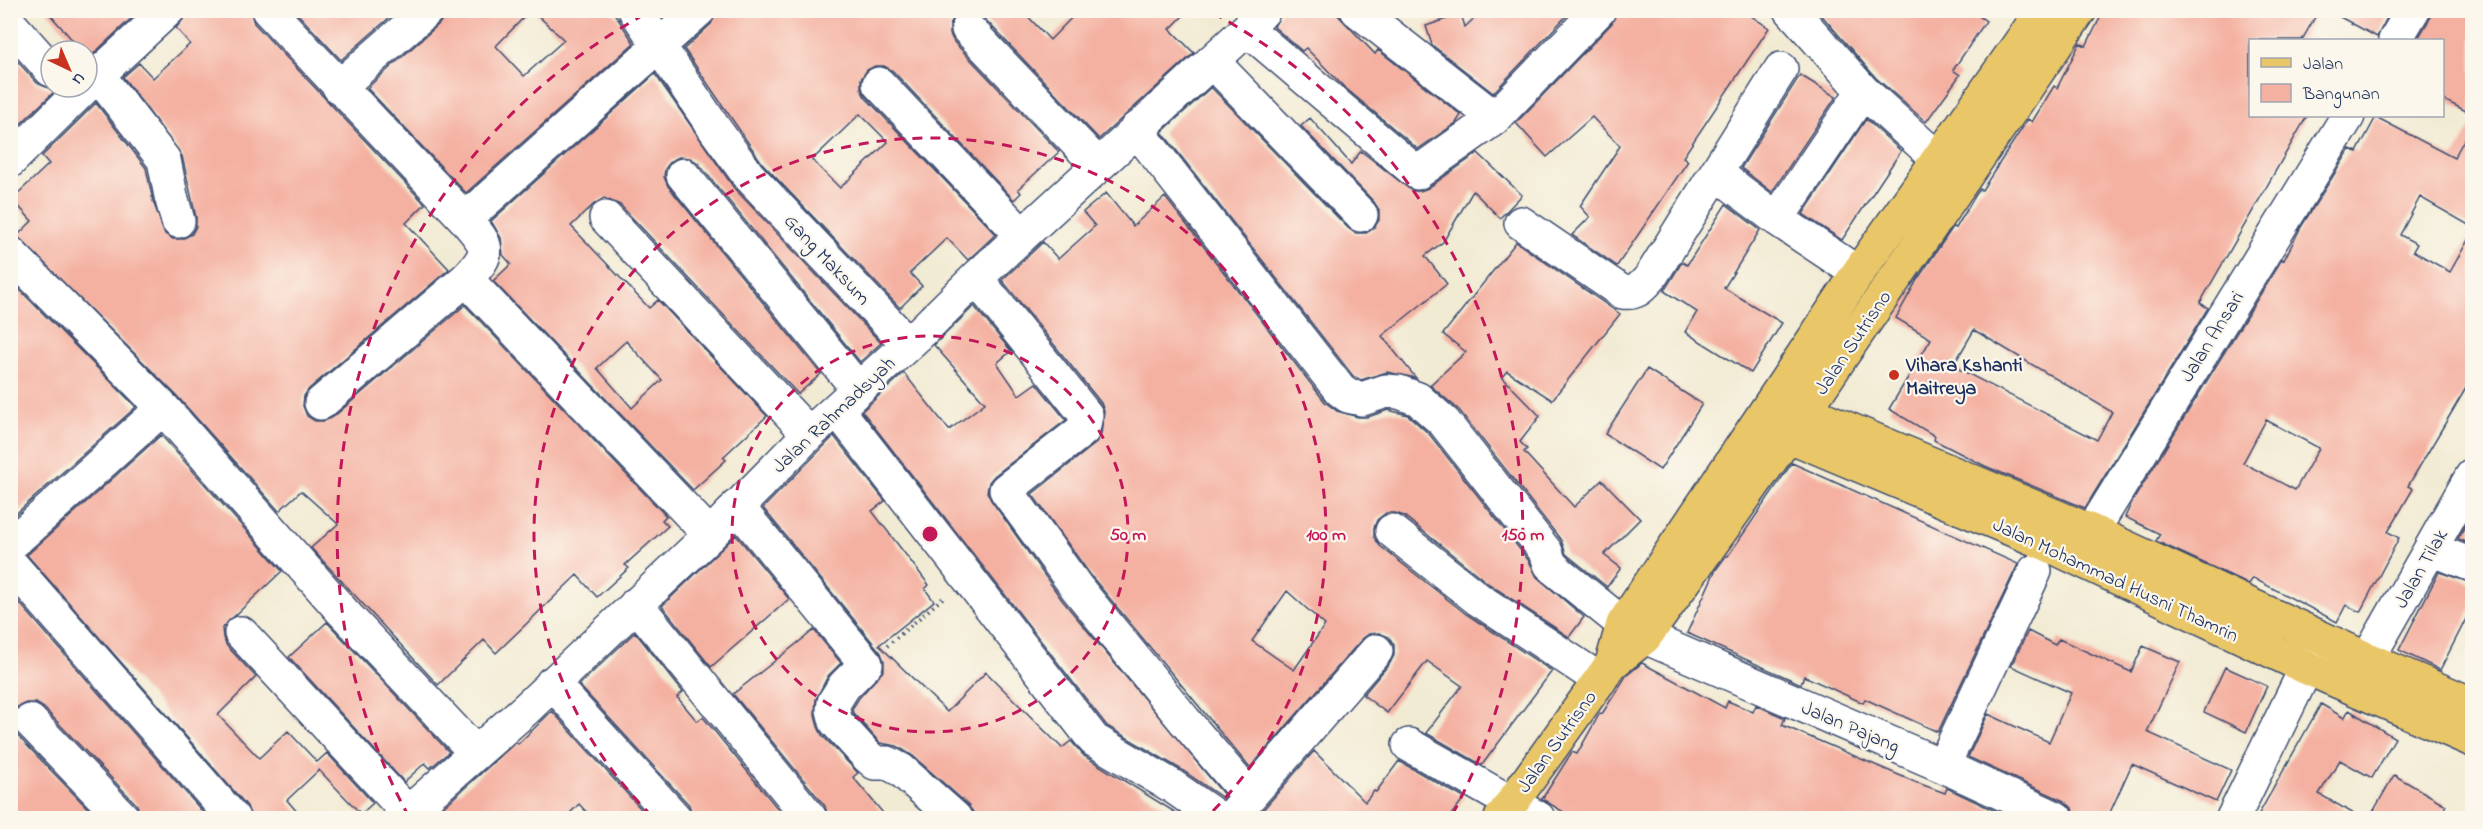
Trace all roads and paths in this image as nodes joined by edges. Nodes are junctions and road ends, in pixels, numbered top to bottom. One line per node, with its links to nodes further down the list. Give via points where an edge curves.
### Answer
1 (168, 10): 20 (street)
2 (268, 10): 22 (street)
3 (427, 10): 22 (street)
4 (635, 10): 16 (street, Gang Maksum)
5 (699, 10): 16 (street)
6 (1358, 10): 27 (street)
7 (1791, 10): 23 (street)
8 (2043, 10): 29 (main road, Jalan Sutrisno)
9 (2080, 10): 51 (main road, Jalan Sutrisno)
10 (2413, 10): 15 (street)
11 (1593, 12): 27 (street)
12 (1255, 17): 18 (street, Jalan Rahmadsyah); 27 (street, via 1417,173)
13 (10, 24): 17 (street)
14 (968, 29): 31 (street)
15 (2396, 39)
16 (660, 47): 36 (street); 45 (street, Gang Maksum, via 748,175)
17 (39, 57)
18 (1212, 61): 28 (street, Jalan Rahmadsyah); 34 (street)
19 (1781, 69): 32 (street)
20 (99, 71)
21 (879, 84): 40 (street)
22 (339, 87): 36 (street)
23 (1863, 91): 29 (street); 37 (street)
24 (70, 99): 30 (street)
25 (96, 99): 38 (street, via 164,160)
26 (2347, 117): 57 (street, Jalan Ansari)
27 (1495, 118)
28 (1136, 129): 31 (street, Jalan Rahmadsyah); 65 (street, Jalan Pajang, via 1340,390 1362,399 1386,391 1418,399 1444,422 1546,552 1550,564)
29 (1938, 159): 42 (main road, Jalan Sutrisno)
30 (10, 161)
31 (1098, 165): 40 (street, Jalan Rahmadsyah)
32 (1716, 173): 37 (street); 39 (street, via 1650,278 1640,290 1630,293 1622,292)
33 (683, 174): 47 (street)
34 (1361, 214)
35 (606, 218): 52 (street)
36 (465, 219): 44 (street, via 481,237 486,250 482,262)
37 (1777, 219): 42 (street)
38 (178, 221)
39 (1521, 224)
40 (1022, 236): 43 (street, Jalan Rahmadsyah)
41 (10, 253): 49 (street)
42 (1858, 273): 46 (main road, Jalan Sutrisno)
43 (976, 278): 45 (street, Jalan Rahmadsyah); 81 (street, via 1086,415 1083,430 1006,490 1077,588 1185,721)
44 (466, 279): 48 (street); 56 (street)
45 (908, 344): 47 (street, Jalan Rahmadsyah)
46 (1777, 394): 50 (main road, Jalan Sutrisno); 51 (main road, Jalan Mohammad Husni Thamrin)
47 (848, 399): 52 (street, Jalan Rahmadsyah); 63 (street)
48 (321, 403)
49 (162, 408): 58 (street); 79 (street, via 343,612)
50 (1759, 423): 51 (main road, Jalan Mohammad Husni Thamrin); 65 (main road, Jalan Sutrisno)
51 (1797, 424): 57 (main road, Jalan Mohammad Husni Thamrin); 65 (main road, Jalan Sutrisno)
52 (809, 434): 54 (street, Jalan Rahmadsyah)
53 (2472, 476): 59 (street, Jalan Tilak)
54 (737, 506): 56 (street, Jalan Rahmadsyah); 70 (street)
55 (1392, 531): 72 (street, via 1478,599)
56 (710, 535): 64 (street, Jalan Rahmadsyah)
57 (2083, 544): 67 (main road, Jalan Mohammad Husni Thamrin); 71 (main road, Jalan Mohammad Husni Thamrin)
58 (10, 545)
59 (2431, 549): 61 (street); 69 (street, Jalan Tilak)
60 (10, 563): 85 (street)
61 (2472, 566)
62 (2035, 571): 80 (street)
63 (967, 576): 70 (path); 89 (street, via 1094,740 1153,774)
64 (636, 604): 73 (street, Jalan Rahmadsyah); 87 (street)
65 (1634, 630): 72 (main road, Jalan Sutrisno); 80 (street, Jalan Pajang)
66 (241, 633): 83 (street)
67 (2322, 637): 69 (main road, Jalan Mohammad Husni Thamrin); 71 (street)
68 (1376, 651): 81 (street)
69 (2367, 659): 74 (street, Jalan Tilak); 75 (main road, Jalan Mohammad Husni Thamrin)
70 (866, 664): 88 (street, via 834,702 836,722 875,763 888,763 901,770)
71 (2307, 668): 74 (main road, Jalan Mohammad Husni Thamrin); 91 (street)
72 (1606, 671): 82 (main road, Jalan Sutrisno)
73 (552, 683): 79 (street, Jalan Rahmadsyah); 86 (street)
74 (2351, 688): 77 (main road, Jalan Mohammad Husni Thamrin)
75 (2472, 704)
76 (30, 721): 84 (street)
77 (2472, 740)
78 (1409, 745): 82 (street)
79 (475, 752): 83 (street, Jalan Rahmadsyah)
80 (1942, 766): 90 (street, Jalan Pajang)
81 (1239, 807)
82 (1517, 814)
83 (405, 816)
84 (123, 819)
85 (233, 819)
86 (675, 819)
87 (810, 819)
88 (955, 819)
89 (1218, 819)
90 (2056, 819)
91 (2233, 819)

